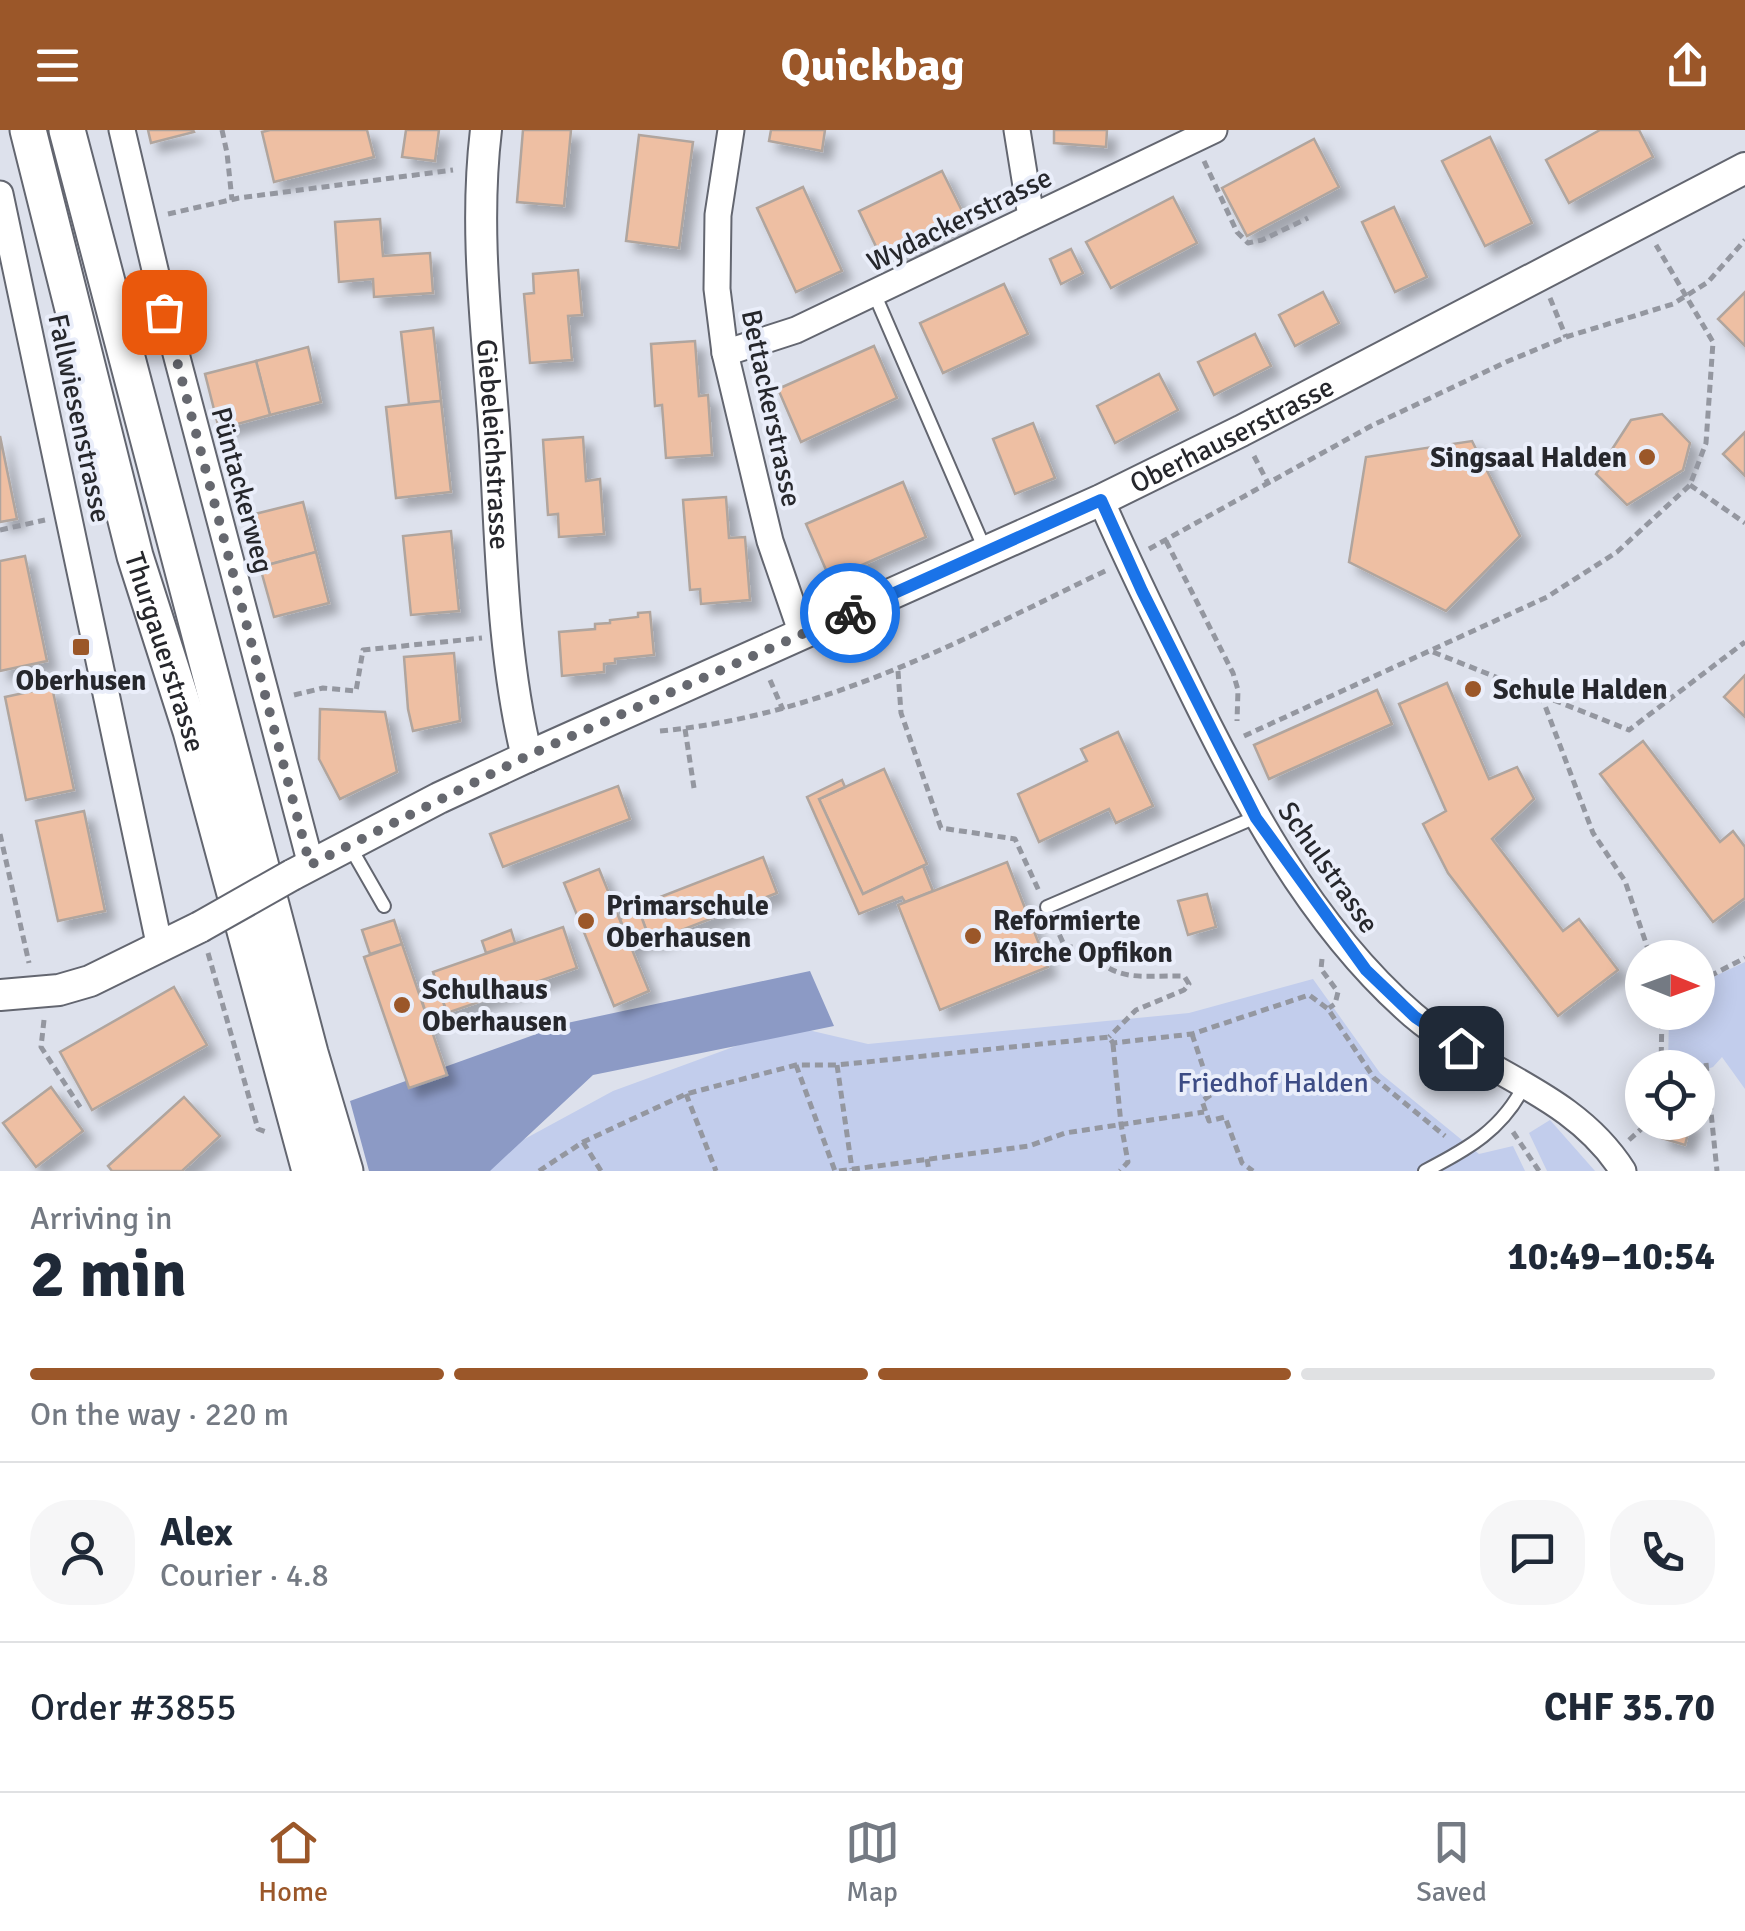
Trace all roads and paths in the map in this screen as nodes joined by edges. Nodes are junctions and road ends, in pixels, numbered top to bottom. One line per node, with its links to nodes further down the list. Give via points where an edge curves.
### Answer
1 (28, 130): 79 (main road, Thurgauerstrasse, via 135,556 191,731)
2 (67, 130): 80 (main road, Thurgauerstrasse)
3 (122, 130): 15 (street, Püntackerweg)
4 (222, 130): 12 (path)
5 (486, 130): 9 (street, Giebeleichstrasse)
6 (731, 130): 23 (street, Bettackerstrasse, via 718,215)
7 (1017, 130): 13 (street)
8 (1204, 135): 13 (street, Wydackerstrasse); 14 (path, via 1242,240 1255,243)
9 (481, 168): 12 (path); 45 (street, Giebeleichstrasse, via 504,582 514,699)
10 (1745, 168): 16 (street, Oberhauserstrasse)
11 (0, 194): 18 (street, Fallwiesenstrasse)
12 (232, 200): 15 (path)
13 (1032, 217): 20 (street, Wydackerstrasse)
14 (1308, 218)
15 (142, 220): 40 (street, Püntackerweg)
16 (1641, 220): 19 (street, Oberhauserstrasse); 21 (path)
17 (1745, 240): 21 (path)
18 (7, 254): 56 (street, Fallwiesenstrasse)
19 (1538, 274): 22 (path); 25 (street, Oberhauserstrasse)
20 (874, 293): 23 (street, Wydackerstrasse, via 796,330); 30 (lane)
21 (1688, 296): 22 (path); 24 (path, via 1713,342 1706,443)
22 (1566, 337): 29 (path, via 1371,426)
23 (725, 353): 33 (street, Bettackerstrasse, via 770,540)
24 (1690, 485): 27 (path); 36 (path, via 1617,552 1548,597)
25 (1101, 500): 30 (street, Oberhauserstrasse); 44 (street, Schulstrasse)
26 (53, 519): 28 (path)
27 (1745, 523)
28 (0, 530)
29 (1166, 541): 31 (path); 44 (path, via 1238,690 1236,727)
30 (987, 553): 33 (street, Oberhauserstrasse)
31 (1137, 555)
32 (1116, 565): 38 (path)
33 (802, 634): 45 (street, Oberhauserstrasse)
34 (495, 636): 40 (path, via 364,650 356,691 323,688)
35 (1745, 642): 39 (path, via 1629,730)
36 (1432, 652): 39 (path); 44 (path)
37 (765, 668): 41 (path)
38 (898, 670): 41 (path); 52 (path, via 901,713 941,828 1015,839)
39 (1542, 695): 54 (path, via 1593,833 1625,881)
40 (267, 700): 50 (street, Püntackerweg)
41 (784, 710): 42 (path)
42 (685, 729): 43 (path); 46 (path)
43 (646, 732)
44 (1218, 747): 47 (street, Schulstrasse)
45 (527, 756): 49 (street, Oberhauserstrasse)
46 (694, 788)
47 (1256, 818): 52 (lane); 55 (street, Schulstrasse)
48 (0, 834): 58 (path)
49 (349, 844): 50 (street, Oberhauserstrasse); 51 (lane)
50 (302, 870): 53 (street, Oberhauserstrasse, bridge)
51 (384, 906)
52 (1047, 907): 64 (path, via 1066,947 1083,947 1102,968 1184,976 1189,984 1136,1010)
53 (203, 936): 56 (street, Oberhauserstrasse); 73 (path, via 258,1129)
54 (1645, 940)
55 (1345, 943): 61 (path, via 1320,961 1338,992); 67 (street, Schulstrasse, via 1415,1017)
56 (160, 948): 60 (street, Oberhauserstrasse, via 59,990)
57 (1745, 958): 59 (path)
58 (30, 970)
59 (1715, 973)
60 (0, 994)
61 (1328, 1009): 63 (path, via 1309,994); 76 (path, via 1374,1078)
62 (44, 1014): 69 (path, via 41,1046)
63 (1192, 1034): 64 (path); 70 (path, via 1212,1094 1202,1101)
64 (1111, 1040): 66 (path); 72 (path)
65 (796, 1064): 66 (path); 68 (path); 84 (path)
66 (837, 1065): 78 (path)
67 (1525, 1084): 71 (lane); 90 (street, Schulstrasse, via 1582,1121)
68 (686, 1094): 75 (path); 83 (path)
69 (82, 1110)
70 (1204, 1112): 72 (path); 87 (path, via 1208,1121 1225,1117 1242,1162)
71 (1503, 1120): 76 (lane); 89 (path)
72 (1120, 1124): 77 (path, via 1030,1146); 86 (path, via 1128,1162)
73 (272, 1134)
74 (1714, 1140): 91 (path)
75 (583, 1142): 81 (path); 82 (path)
76 (1463, 1151): 88 (lane)
77 (928, 1159): 78 (path); 85 (path)
78 (852, 1169): 84 (path)
79 (310, 1171)
80 (345, 1171)
81 (539, 1171)
82 (601, 1171)
83 (716, 1171)
84 (837, 1171)
85 (929, 1171)
86 (1120, 1171)
87 (1253, 1171)
88 (1425, 1171)
89 (1539, 1171)
90 (1624, 1171)
91 (1717, 1171)

